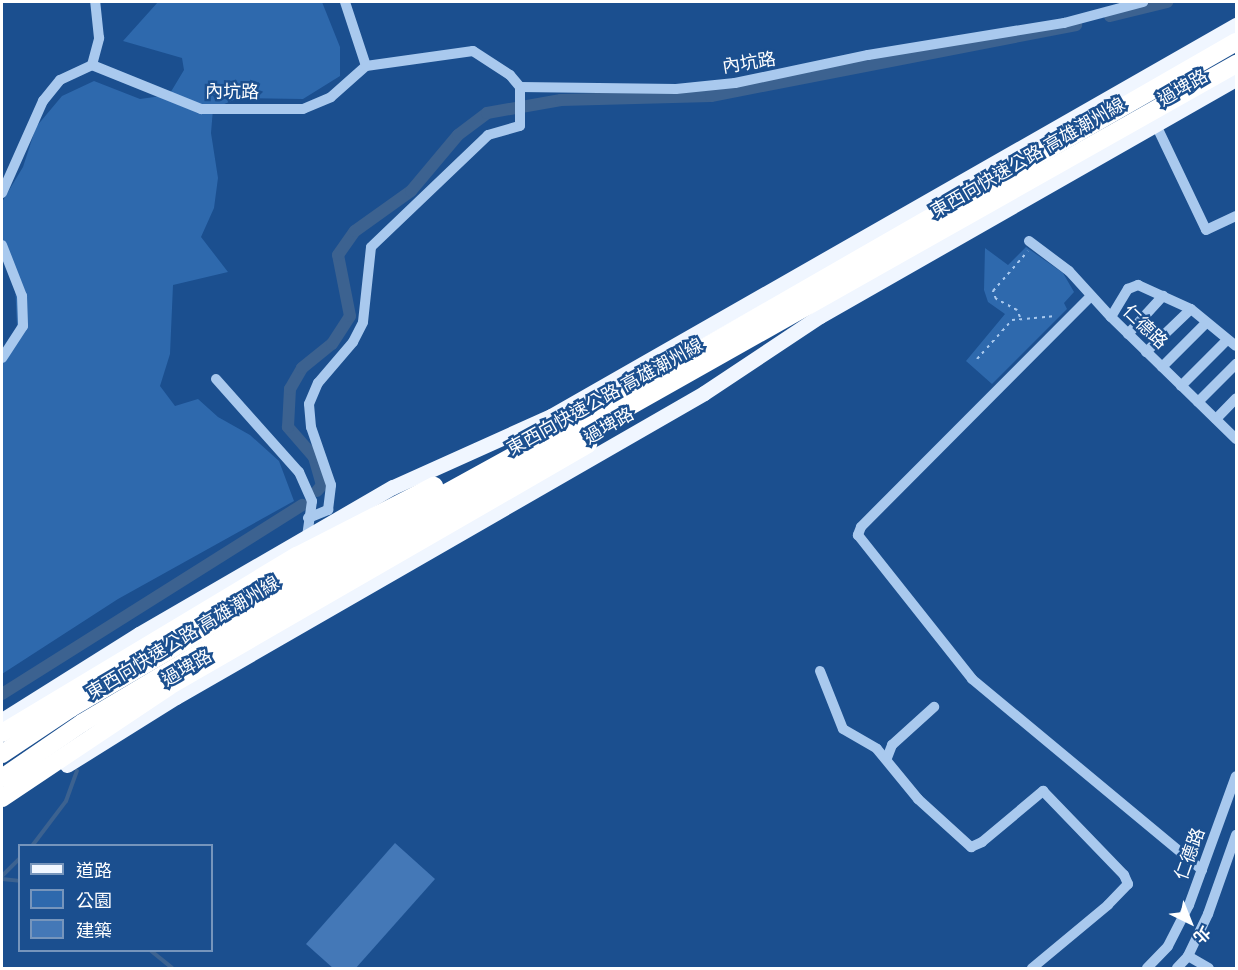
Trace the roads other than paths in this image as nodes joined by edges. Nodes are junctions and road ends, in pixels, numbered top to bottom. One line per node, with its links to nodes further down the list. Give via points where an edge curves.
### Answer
1 (95, 2): 7 (street, via 99,38)
2 (345, 2): 8 (street)
3 (1143, 2): 10 (street, 內坑路, via 1064,23 868,55 735,83 676,89)
4 (1236, 25): 36 (main road, 過埤路, via 551,416 393,486)
5 (1236, 42): 33 (highway, 東西向快速公路 高雄潮州線)
6 (1236, 64): 18 (highway, 東西向快速公路 高雄潮州線)
7 (92, 65): 8 (street, 內坑路, via 201,109 303,109 331,97); 12 (street, via 60,80 44,101)
8 (366, 66): 10 (street, via 473,51 510,75)
9 (1236, 80): 11 (main road, 過埤路)
10 (520, 87): 35 (street, via 520,126 488,135 371,247 363,322 353,342 318,383 309,404 310,428 331,485 328,510)
11 (1156, 125): 13 (street, via 1206,230); 46 (main road, 過埤路, via 820,316 704,393 176,697)
12 (2, 193)
13 (1236, 216)
14 (1031, 242): 16 (street, 仁德路, via 1069,271)
15 (2, 245): 25 (street, via 22,296 23,326)
16 (1091, 296): 20 (street, 仁德路); 48 (street, via 861,527 858,535 972,679)
17 (1163, 296): 19 (street); 20 (street, via 1132,286); 22 (street)
18 (812, 305): 44 (highway, 東西向快速公路 高雄潮州線, via 162,674); 45 (highway, via 572,454 169,686)
19 (1191, 309): 21 (street); 24 (street)
20 (1111, 317): 22 (street, 仁德路)
21 (1206, 324): 23 (street); 27 (street)
22 (1128, 334): 24 (street, 仁德路)
23 (1232, 343): 29 (street)
24 (1146, 352): 27 (street, 仁德路)
25 (2, 358)
26 (1236, 364): 31 (street)
27 (1162, 367): 29 (street, 仁德路)
28 (216, 379): 35 (street, via 299,472 312,501)
29 (1181, 386): 31 (street, 仁德路)
30 (1236, 398): 32 (street)
31 (1198, 402): 32 (street, 仁德路)
32 (1216, 419): 34 (street, 仁德路)
33 (559, 430): 40 (highway, via 524,443 297,556); 41 (highway, 東西向快速公路 高雄潮州線, via 286,581 71,708)
34 (1235, 437)
35 (308, 518): 36 (street)
36 (307, 535): 39 (main road, 過埤路)
37 (820, 671): 42 (street, via 843,729)
38 (934, 707): 42 (street, via 892,745)
39 (2, 720)
40 (2, 733)
41 (2, 754)
42 (887, 758): 50 (street, via 918,799 971,847 1042,791 1124,875 1128,884 1108,905)
43 (1236, 776): 48 (street, 仁德路)
44 (2, 778)
45 (2, 798)
46 (2, 807)
47 (1236, 835): 49 (street, 仁德路, via 1208,914)
48 (1202, 870): 51 (street, 仁德路, via 1168,946)
49 (1188, 956): 52 (street, 仁德路); 53 (street)
50 (1032, 969)
51 (1147, 969)
52 (1177, 969)
53 (1209, 969)

